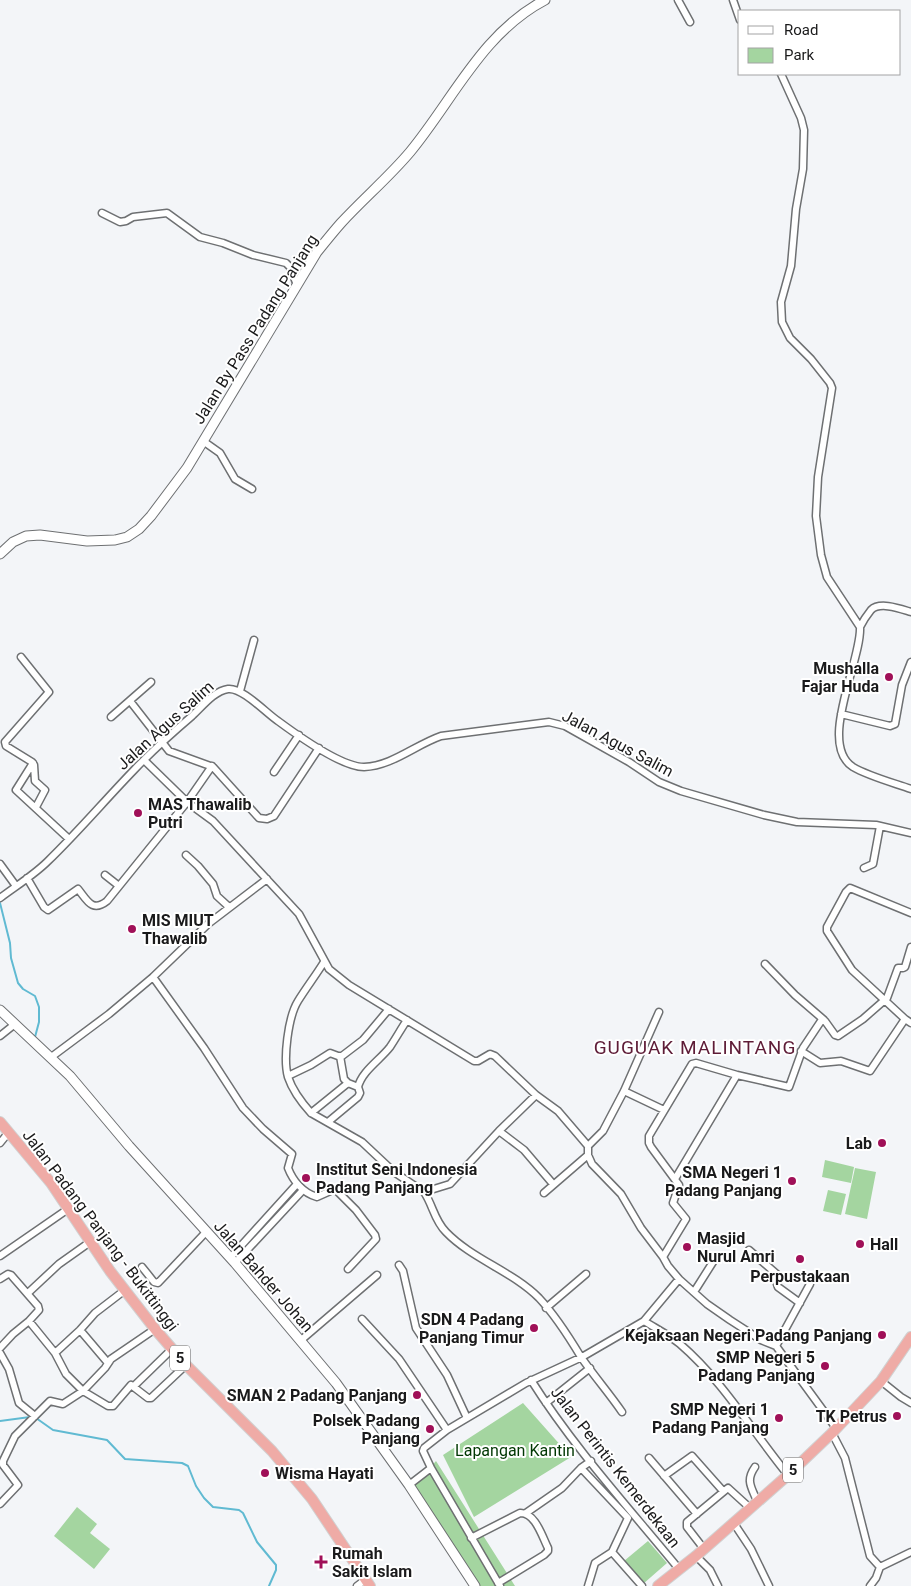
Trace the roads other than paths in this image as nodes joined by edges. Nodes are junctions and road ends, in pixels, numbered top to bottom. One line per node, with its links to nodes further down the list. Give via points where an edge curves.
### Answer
1 (545, 0): 8 (main road, Jalan By Pass Padang Panjang, via 506,27 492,42 411,151 317,252)
2 (678, 0): 5 (street)
3 (733, 0): 4 (street)
4 (738, 14)
5 (690, 22)
6 (780, 75): 13 (street, via 804,130 803,169 791,266 781,302 782,322 790,338 811,359 832,388 818,477 816,516 827,577)
7 (102, 213): 8 (street, via 120,222 167,213 200,237 286,263)
8 (297, 285): 9 (main road, Jalan By Pass Padang Panjang)
9 (203, 441): 10 (street, via 220,453 235,479); 11 (main road, Jalan By Pass Padang Panjang, via 151,516 127,537 86,541 26,536)
10 (252, 489)
11 (0, 554)
12 (911, 612): 13 (street, via 886,606 875,607)
13 (860, 627): 20 (street)
14 (254, 640): 18 (street)
15 (21, 657): 26 (street, via 49,692 5,740 5,744)
16 (910, 667): 20 (street, via 902,685 893,725)
17 (151, 682): 19 (street)
18 (240, 691): 22 (street, Jalan Agus Salim); 23 (street, Jalan Agus Salim, via 229,689 216,694)
19 (130, 701): 21 (street); 23 (street)
20 (841, 714): 29 (street, via 840,742 849,763 854,768)
21 (111, 717)
22 (300, 735): 24 (street, Jalan Agus Salim); 28 (street)
23 (162, 742): 25 (street, Jalan Agus Salim); 27 (street, via 169,751)
24 (319, 748): 27 (street, via 278,812 267,819 255,816); 32 (street, Jalan Agus Salim, via 353,766 372,766 441,736 549,722 565,726 659,782 681,791 797,822)
25 (144, 760): 30 (street); 34 (street, Jalan Agus Salim)
26 (33, 763): 31 (street, via 35,782 45,790); 31 (street, via 16,790)
27 (212, 766): 30 (street)
28 (274, 772)
29 (911, 789)
30 (187, 802): 40 (street, via 213,821); 42 (street)
31 (36, 807): 34 (street)
32 (880, 826): 33 (street, Jalan Agus Salim); 37 (street, via 873,864)
33 (911, 833)
34 (68, 839): 39 (street, Jalan Agus Salim, via 47,863)
35 (186, 855): 44 (street)
36 (0, 864): 41 (street)
37 (864, 868)
38 (105, 875): 42 (street)
39 (27, 878): 41 (street, Jalan Agus Salim); 42 (street, via 48,910 78,889 90,904 100,906)
40 (267, 879): 44 (street); 47 (street, via 300,914)
41 (16, 886): 43 (street, Jalan Agus Salim)
42 (119, 886)
43 (2, 897)
44 (229, 907): 49 (street)
45 (911, 913): 50 (street, via 850,888 827,926 828,935 848,966)
46 (911, 947): 50 (street, via 905,967 898,968)
47 (324, 962): 51 (street, via 349,985); 63 (street, via 293,1013 286,1052)
48 (765, 964): 55 (street)
49 (153, 977): 61 (street); 78 (street, via 243,1108 292,1154 288,1168)
50 (885, 1000): 55 (street, via 838,1036); 56 (street)
51 (389, 1009): 54 (street); 60 (street, via 363,1040)
52 (0, 1010): 57 (main road, Jalan Bahder Johan)
53 (659, 1012): 66 (street)
54 (406, 1020): 65 (street); 67 (street, via 474,1061 490,1054 496,1056)
55 (824, 1020): 59 (street)
56 (908, 1021): 59 (street, via 870,1071 841,1061 820,1063)
57 (15, 1024): 58 (street); 61 (main road, Jalan Bahder Johan)
58 (0, 1036)
59 (801, 1051): 62 (street, via 788,1088)
60 (340, 1056): 63 (street, via 330,1053); 64 (street)
61 (50, 1058): 84 (main road, Jalan Bahder Johan, via 70,1076)
62 (737, 1075): 68 (street, via 694,1063); 77 (street)
63 (288, 1076): 69 (street)
64 (348, 1083): 65 (street); 69 (street)
65 (358, 1087): 71 (street, via 358,1097)
66 (624, 1090): 68 (street); 75 (street, via 603,1131)
67 (536, 1094): 72 (street); 75 (street, via 558,1111)
68 (664, 1110): 77 (street, via 649,1136 649,1144)
69 (311, 1113): 71 (street)
70 (0, 1122): 73 (highway, Jalan Padang Panjang - Bukittinggi / 5)
71 (328, 1122): 81 (street, via 362,1142 394,1172)
72 (498, 1131): 79 (street, via 524,1150); 81 (street, via 450,1184)
73 (9, 1132): 74 (street); 83 (highway, Jalan Padang Panjang - Bukittinggi / 5)
74 (0, 1142)
75 (588, 1146): 76 (street)
76 (588, 1154): 79 (street); 88 (street, via 592,1164 621,1194)
77 (675, 1179): 88 (street, via 680,1188 673,1203 686,1221)
78 (297, 1184): 80 (street); 89 (street)
79 (553, 1184): 82 (street)
80 (303, 1190): 89 (street); 93 (street, via 317,1197 335,1189 376,1235 376,1239)
81 (424, 1192): 103 (street, via 446,1232 539,1298)
82 (544, 1193)
83 (68, 1209): 85 (highway, Jalan Padang Panjang - Bukittinggi / 5); 87 (street)
84 (206, 1232): 89 (main road, Jalan Bahder Johan); 92 (street, via 161,1281 154,1282)
85 (90, 1242): 99 (highway, Jalan Padang Panjang - Bukittinggi / 5); 101 (street, via 59,1264)
86 (749, 1250): 102 (street, via 779,1276 778,1287)
87 (0, 1256)
88 (663, 1257): 97 (street)
89 (232, 1261): 110 (main road, Jalan Bahder Johan)
90 (713, 1262): 100 (street)
91 (398, 1264): 128 (street, via 403,1271 416,1328 447,1375)
92 (142, 1267)
93 (348, 1269)
94 (586, 1274): 103 (street)
95 (377, 1275): 110 (street)
96 (0, 1279): 101 (street, via 12,1275)
97 (678, 1279): 100 (street); 105 (street)
98 (810, 1284): 102 (street)
99 (125, 1290): 107 (highway, Jalan Padang Panjang - Bukittinggi / 5); 108 (street, via 95,1313)
100 (694, 1292): 111 (street, via 737,1325)
101 (28, 1293): 106 (street, via 39,1310)
102 (800, 1303): 111 (street)
103 (546, 1308): 116 (street, via 564,1328)
104 (362, 1319): 129 (street, via 399,1359)
105 (644, 1321): 116 (street); 136 (street, via 678,1342 704,1366)
106 (30, 1322): 112 (street); 114 (street)
107 (155, 1329): 113 (highway, Jalan Padang Panjang - Bukittinggi / 5); 117 (street)
108 (80, 1330): 114 (street); 117 (street)
109 (911, 1336): 121 (highway, 5)
110 (300, 1341): 138 (main road, Jalan Bahder Johan, via 336,1383)
111 (776, 1346): 130 (street)
112 (0, 1348)
113 (172, 1350): 118 (highway, Jalan Padang Panjang - Bukittinggi / 5); 122 (street)
114 (55, 1353): 123 (street, via 64,1372)
115 (0, 1354): 127 (street, via 9,1369 19,1403)
116 (582, 1357): 119 (street); 120 (street)
117 (108, 1363): 123 (street)
118 (186, 1365): 122 (street, via 151,1398); 151 (highway, Jalan Padang Panjang - Bukittinggi / 5, via 295,1478)
119 (590, 1368): 125 (street); 126 (street)
120 (531, 1380): 125 (street, Jalan Perintis Kemerdekaan); 128 (street)
121 (882, 1381): 124 (street); 130 (highway, 5)
122 (134, 1386): 123 (street, via 130,1386 111,1407)
123 (83, 1391): 127 (street, via 63,1404 50,1401)
124 (911, 1403)
125 (546, 1404): 132 (street, Jalan Perintis Kemerdekaan)
126 (622, 1412)
127 (35, 1416): 140 (street, via 15,1436 3,1461 4,1468 18,1485)
128 (467, 1418): 129 (street)
129 (447, 1430): 133 (street, via 424,1448)
130 (834, 1430): 136 (highway, 5); 149 (street, via 870,1556)
131 (649, 1458): 137 (street)
132 (591, 1461): 134 (street); 150 (street, Jalan Perintis Kemerdekaan)
133 (431, 1468): 138 (street); 145 (street)
134 (581, 1468): 142 (street, via 562,1488); 146 (street, via 628,1518)
135 (755, 1468): 141 (street, via 749,1480)
136 (788, 1475): 141 (highway, 5)
137 (664, 1476): 139 (street, via 692,1456); 143 (street)
138 (410, 1485): 154 (main road, Jalan Bahder Johan)
139 (723, 1491): 141 (street, via 728,1488); 143 (street)
140 (0, 1504)
141 (753, 1504): 144 (highway, 5)
142 (526, 1513): 145 (street); 152 (street, via 532,1517 548,1550)
143 (696, 1514): 147 (street, via 687,1526)
144 (733, 1522): 147 (highway, 5); 159 (street)
145 (471, 1538): 152 (street)
146 (612, 1552): 155 (street, via 595,1564); 156 (street)
147 (700, 1552): 150 (highway, 5); 158 (street)
148 (911, 1552): 149 (street)
149 (880, 1567): 160 (street)
150 (680, 1570): 157 (highway, 5)
151 (368, 1583): 153 (street)
152 (499, 1584)
153 (356, 1586)
154 (475, 1586)
155 (588, 1586)
156 (642, 1586)
157 (658, 1586)
158 (718, 1586)
159 (769, 1586)
160 (870, 1586)

